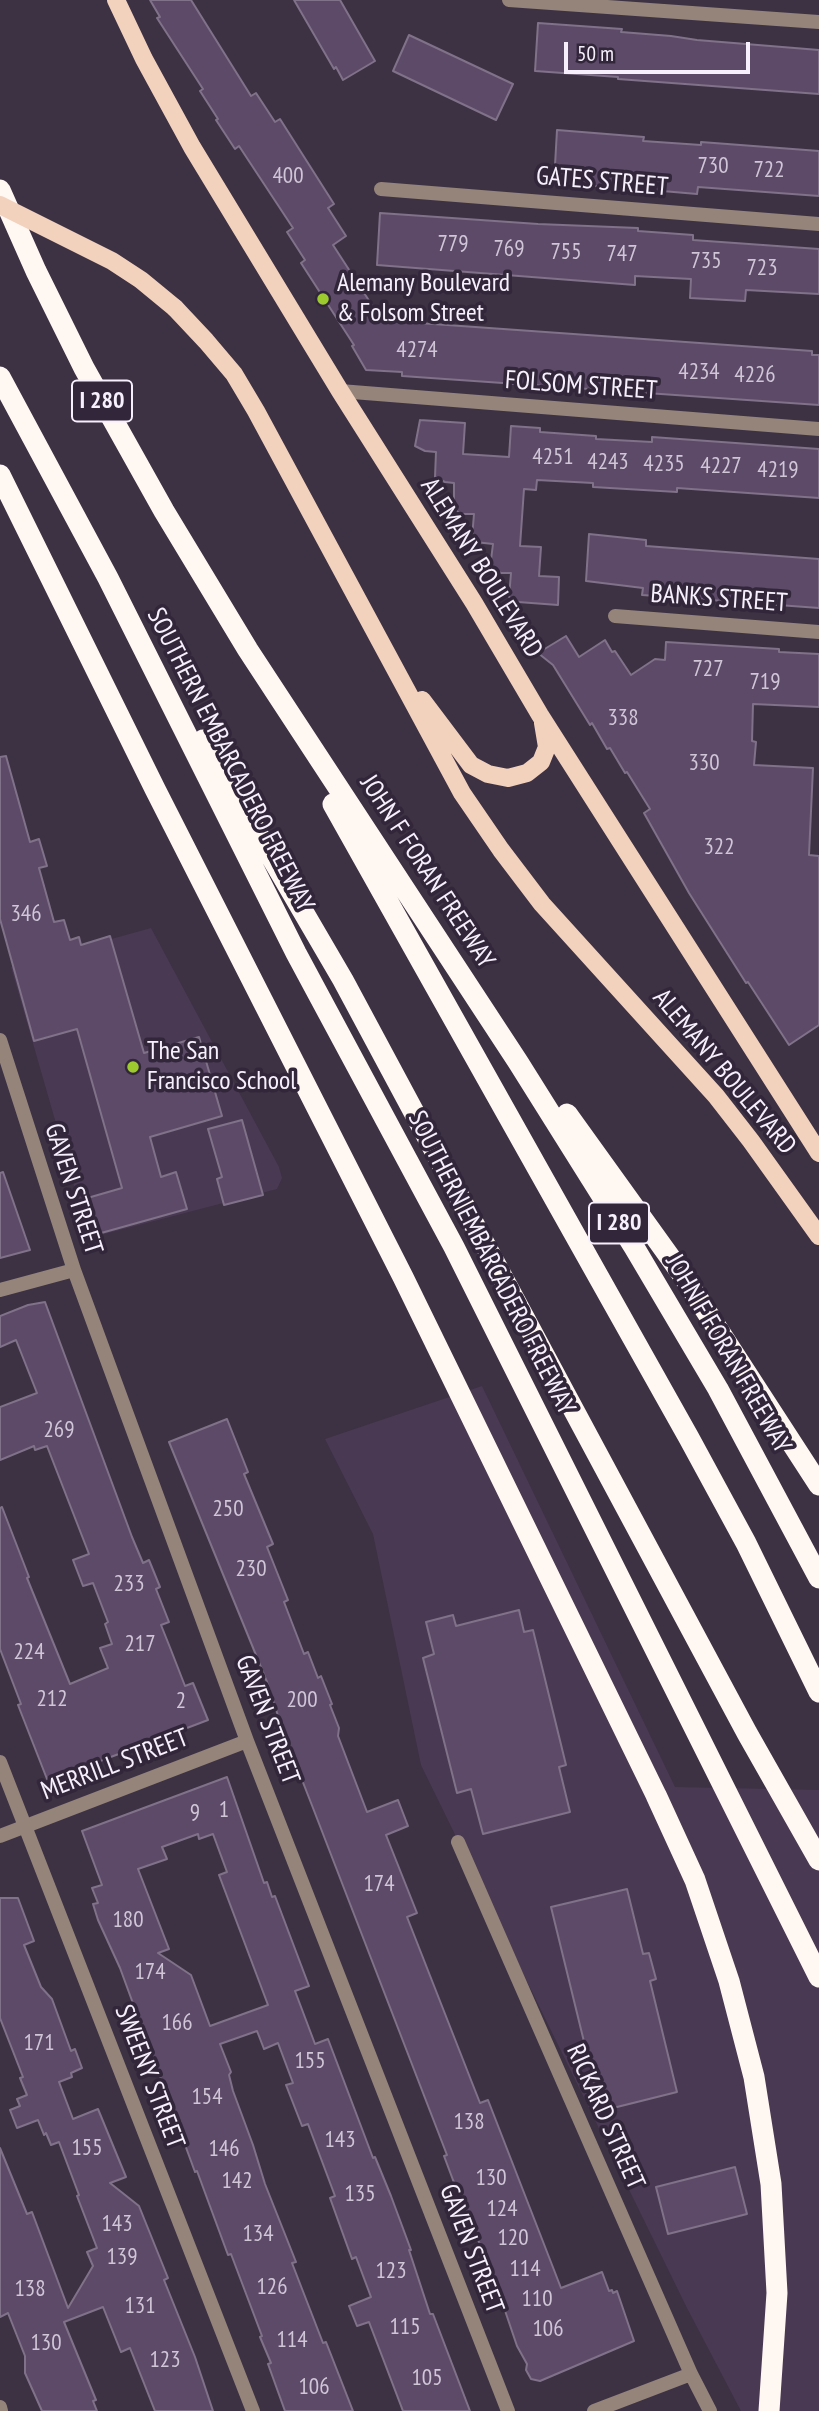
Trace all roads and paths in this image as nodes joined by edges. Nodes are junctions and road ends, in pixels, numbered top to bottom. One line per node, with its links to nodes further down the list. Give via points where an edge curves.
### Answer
1 (116, 0): 9 (main road, ALEMANY BOULEVARD, via 192,147)
2 (509, 0): 3 (street)
3 (819, 22)
4 (381, 189): 7 (street, GATES STREET)
5 (0, 190): 13 (highway, JOHN F FORAN FREEWAY / I 280, via 84,368)
6 (0, 205): 16 (main road, ALEMANY BOULEVARD, bridge, via 141,280 206,341 257,411)
7 (819, 224)
8 (0, 377): 12 (highway)
9 (340, 391): 10 (street, FOLSOM STREET); 17 (main road, ALEMANY BOULEVARD)
10 (819, 429)
11 (0, 475): 39 (highway, via 403,1277 695,1880 729,1981 754,2077 771,2184 776,2293)
12 (108, 578): 32 (highway, via 317,934); 33 (highway, SOUTHERN EMBARCADERO FREEWAY, via 290,942 454,1247)
13 (219, 604): 18 (highway, JOHN F FORAN FREEWAY / I 280); 26 (highway, via 628,1327 746,1543)
14 (615, 616): 15 (street, BANKS STREET)
15 (819, 632)
16 (384, 649): 17 (main road, via 471,765 488,774 508,778 527,773 541,762 547,747); 21 (main road, ALEMANY BOULEVARD, via 462,793 501,850 542,904 716,1096)
17 (540, 715): 20 (main road, ALEMANY BOULEVARD)
18 (398, 879): 24 (highway, via 682,1274); 25 (highway, JOHN F FORAN FREEWAY / I 280, via 663,1294)
19 (0, 1040): 22 (street, GAVEN STREET)
20 (819, 1153)
21 (819, 1236)
22 (74, 1270): 23 (street); 27 (street, GAVEN STREET)
23 (0, 1290)
24 (819, 1485)
25 (819, 1578)
26 (819, 1692)
27 (247, 1741): 29 (street, MERRILL STREET); 36 (street, GAVEN STREET)
28 (0, 1762): 29 (street, SWEENY STREET)
29 (24, 1826): 30 (street, MERRILL STREET); 35 (street, SWEENY STREET)
30 (0, 1836)
31 (458, 1842): 34 (street, RICKARD STREET)
32 (819, 1860)
33 (819, 1976)
34 (691, 2374): 37 (street); 38 (street, RICKARD STREET)
35 (253, 2411)
36 (508, 2411)
37 (594, 2411)
38 (710, 2411)
39 (769, 2411)

